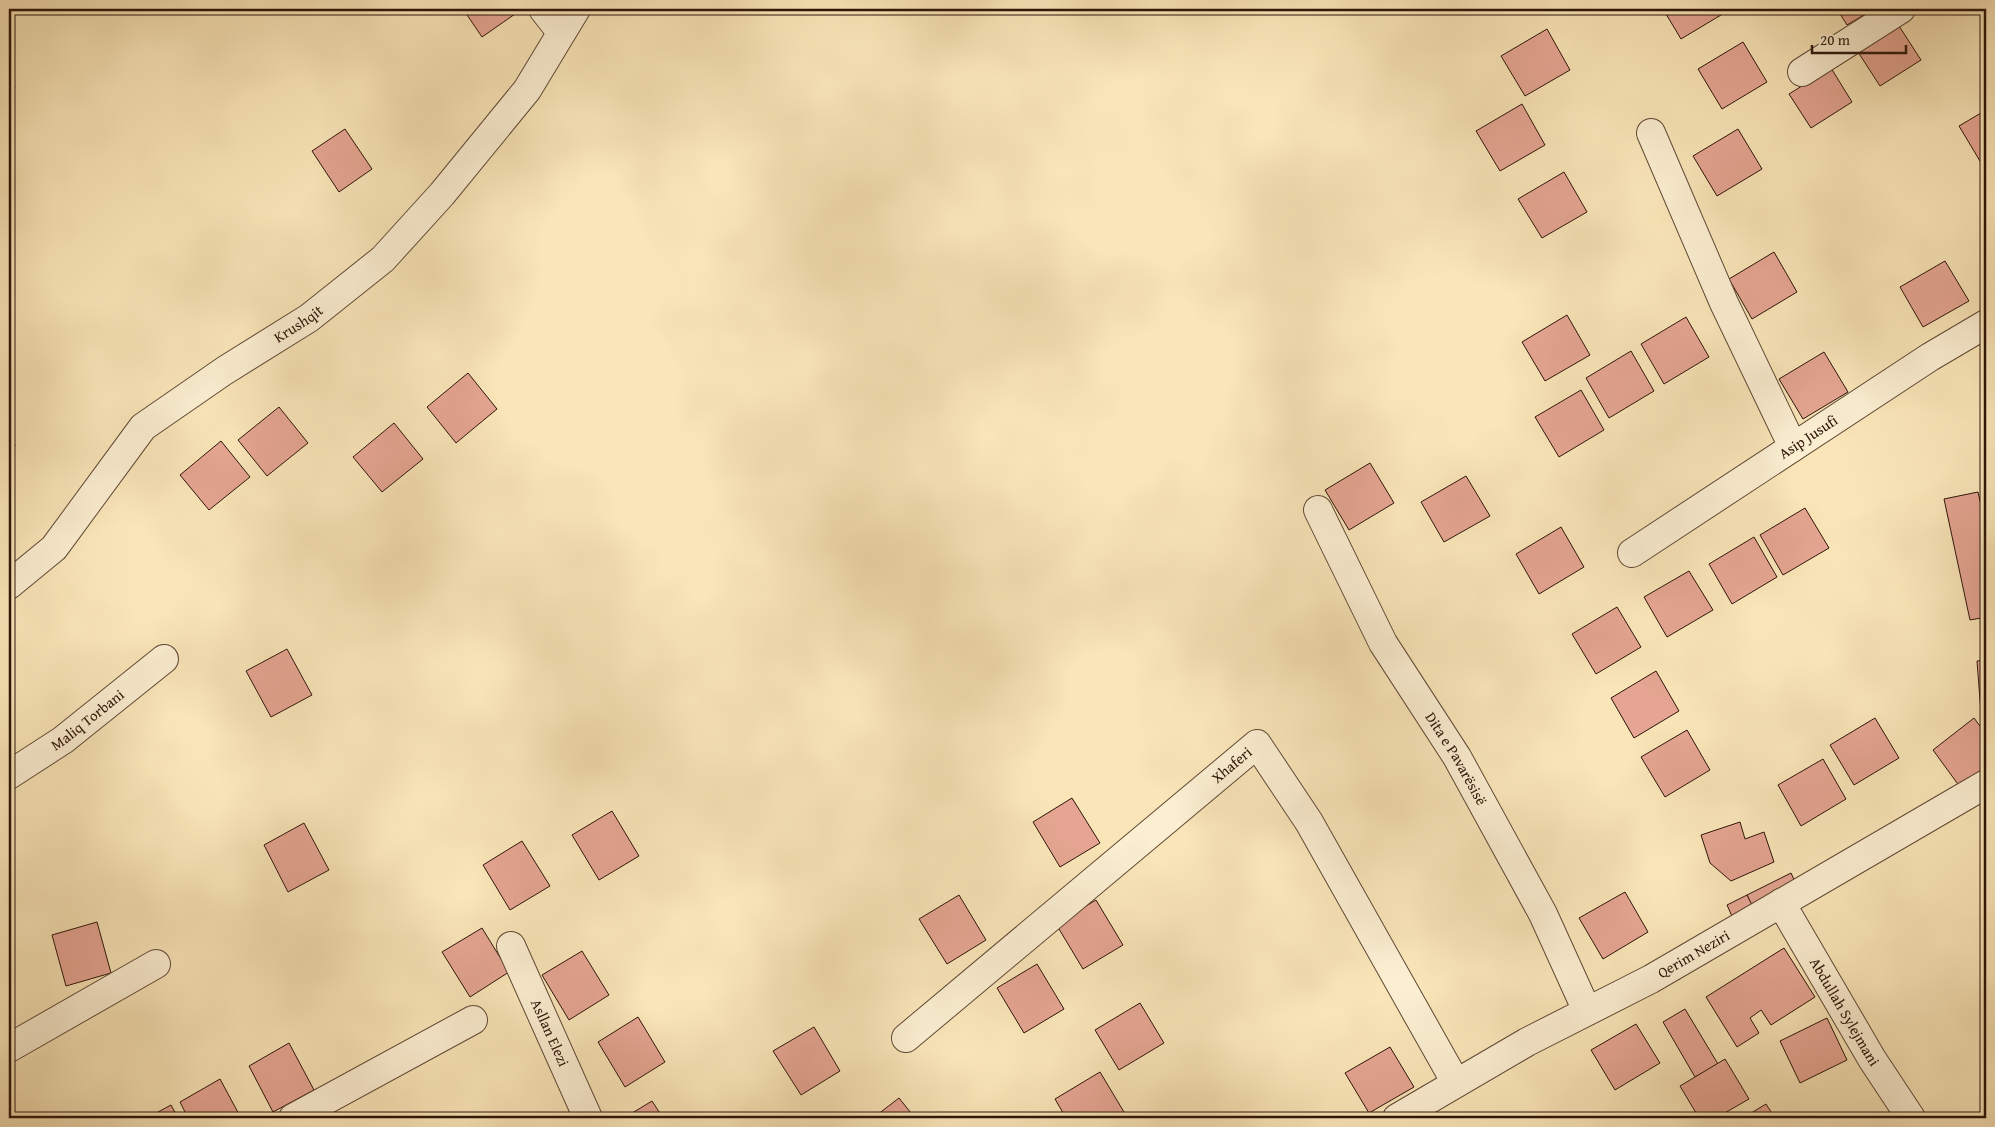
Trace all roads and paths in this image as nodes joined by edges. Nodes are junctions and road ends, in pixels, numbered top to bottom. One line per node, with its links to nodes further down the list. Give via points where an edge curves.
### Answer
1 (543, 9): 4 (street)
2 (576, 9): 4 (street, Krushqit)
3 (1901, 9): 5 (street)
4 (561, 32): 11 (street, Krushqit, via 527,90 442,194 383,259 309,318 143,427 54,548)
5 (1802, 72)
6 (1651, 133): 8 (street, via 1724,303)
7 (1986, 324): 8 (street, Asip Jusufi)
8 (1793, 447): 10 (street, Asip Jusufi)
9 (1318, 510): 18 (street, Dita e Pavarësisë, via 1383,643 1457,758 1543,914)
10 (1632, 552)
11 (9, 585)
12 (164, 660): 13 (street, Maliq Torbani, via 63,740)
13 (9, 775)
14 (1986, 784): 15 (street, Qerim Neziri)
15 (1781, 903): 18 (street, Qerim Neziri, via 1651,979); 26 (street, Abdullah Sylejmani, via 1872,1059)
16 (511, 946): 24 (street, Asllan Elezi)
17 (156, 964): 21 (street)
18 (1587, 1011): 22 (street, Qerim Neziri)
19 (473, 1020): 23 (street)
20 (906, 1038): 22 (street, Xhaferi, via 1257,744 1309,822)
21 (9, 1048)
22 (1456, 1083): 25 (street, Qerim Neziri)
23 (293, 1118)
24 (588, 1118)
25 (1397, 1118)
26 (1911, 1118)

